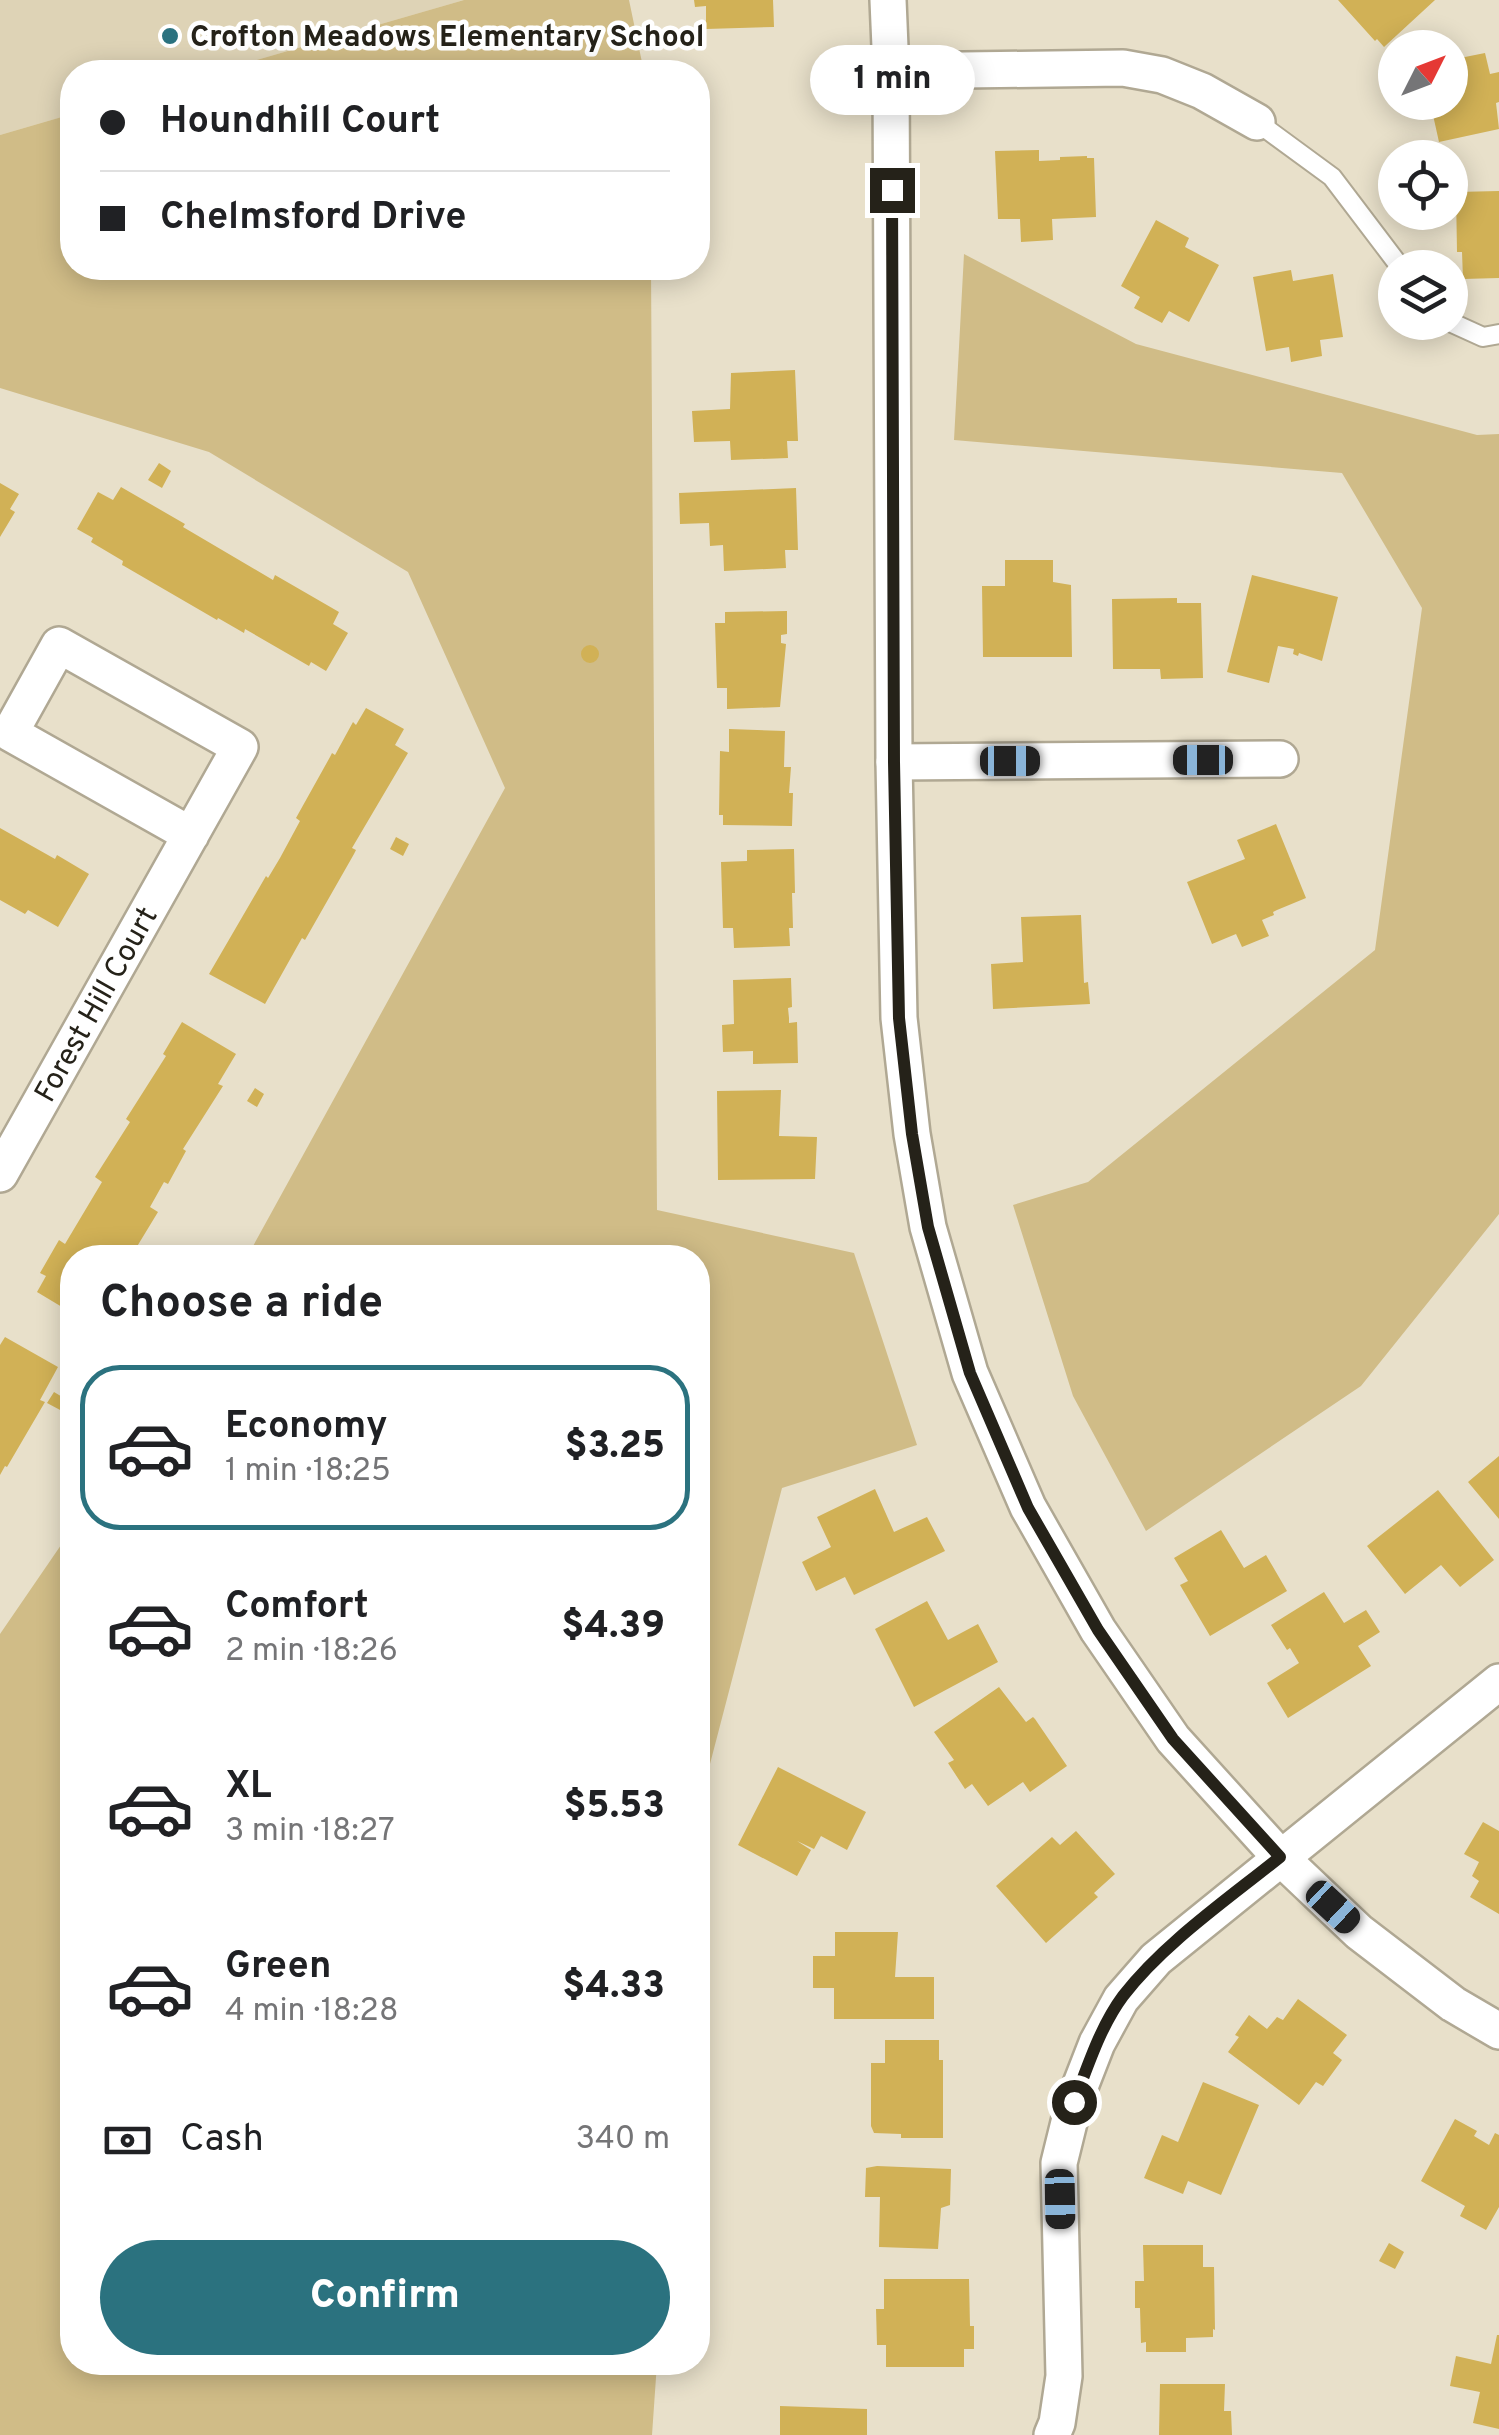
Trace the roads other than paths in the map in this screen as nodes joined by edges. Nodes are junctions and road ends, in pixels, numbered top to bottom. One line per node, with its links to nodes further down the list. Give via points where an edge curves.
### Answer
1 (888, 0): 2 (street)
2 (891, 71): 3 (street, via 1123,68 1162,75); 8 (street)
3 (1257, 122): 4 (lane, via 1332,177)
4 (1387, 250)
5 (1468, 330): 6 (lane)
6 (1499, 334)
7 (1280, 759): 8 (street)
8 (894, 762): 12 (street, via 899,1018 912,1134 928,1227 970,1373 1028,1508 1098,1630 1173,1739)
9 (191, 835): 9 (street, Forest Hill Court, via 240,747 60,645 10,733); 10 (street, Forest Hill Court)
10 (0, 1174)
11 (1499, 1682): 12 (street)
12 (1280, 1857): 13 (street, via 1359,1932); 14 (street, via 1132,1985 1074,2102 1059,2164 1064,2376)
13 (1499, 2031)
14 (1052, 2435)

